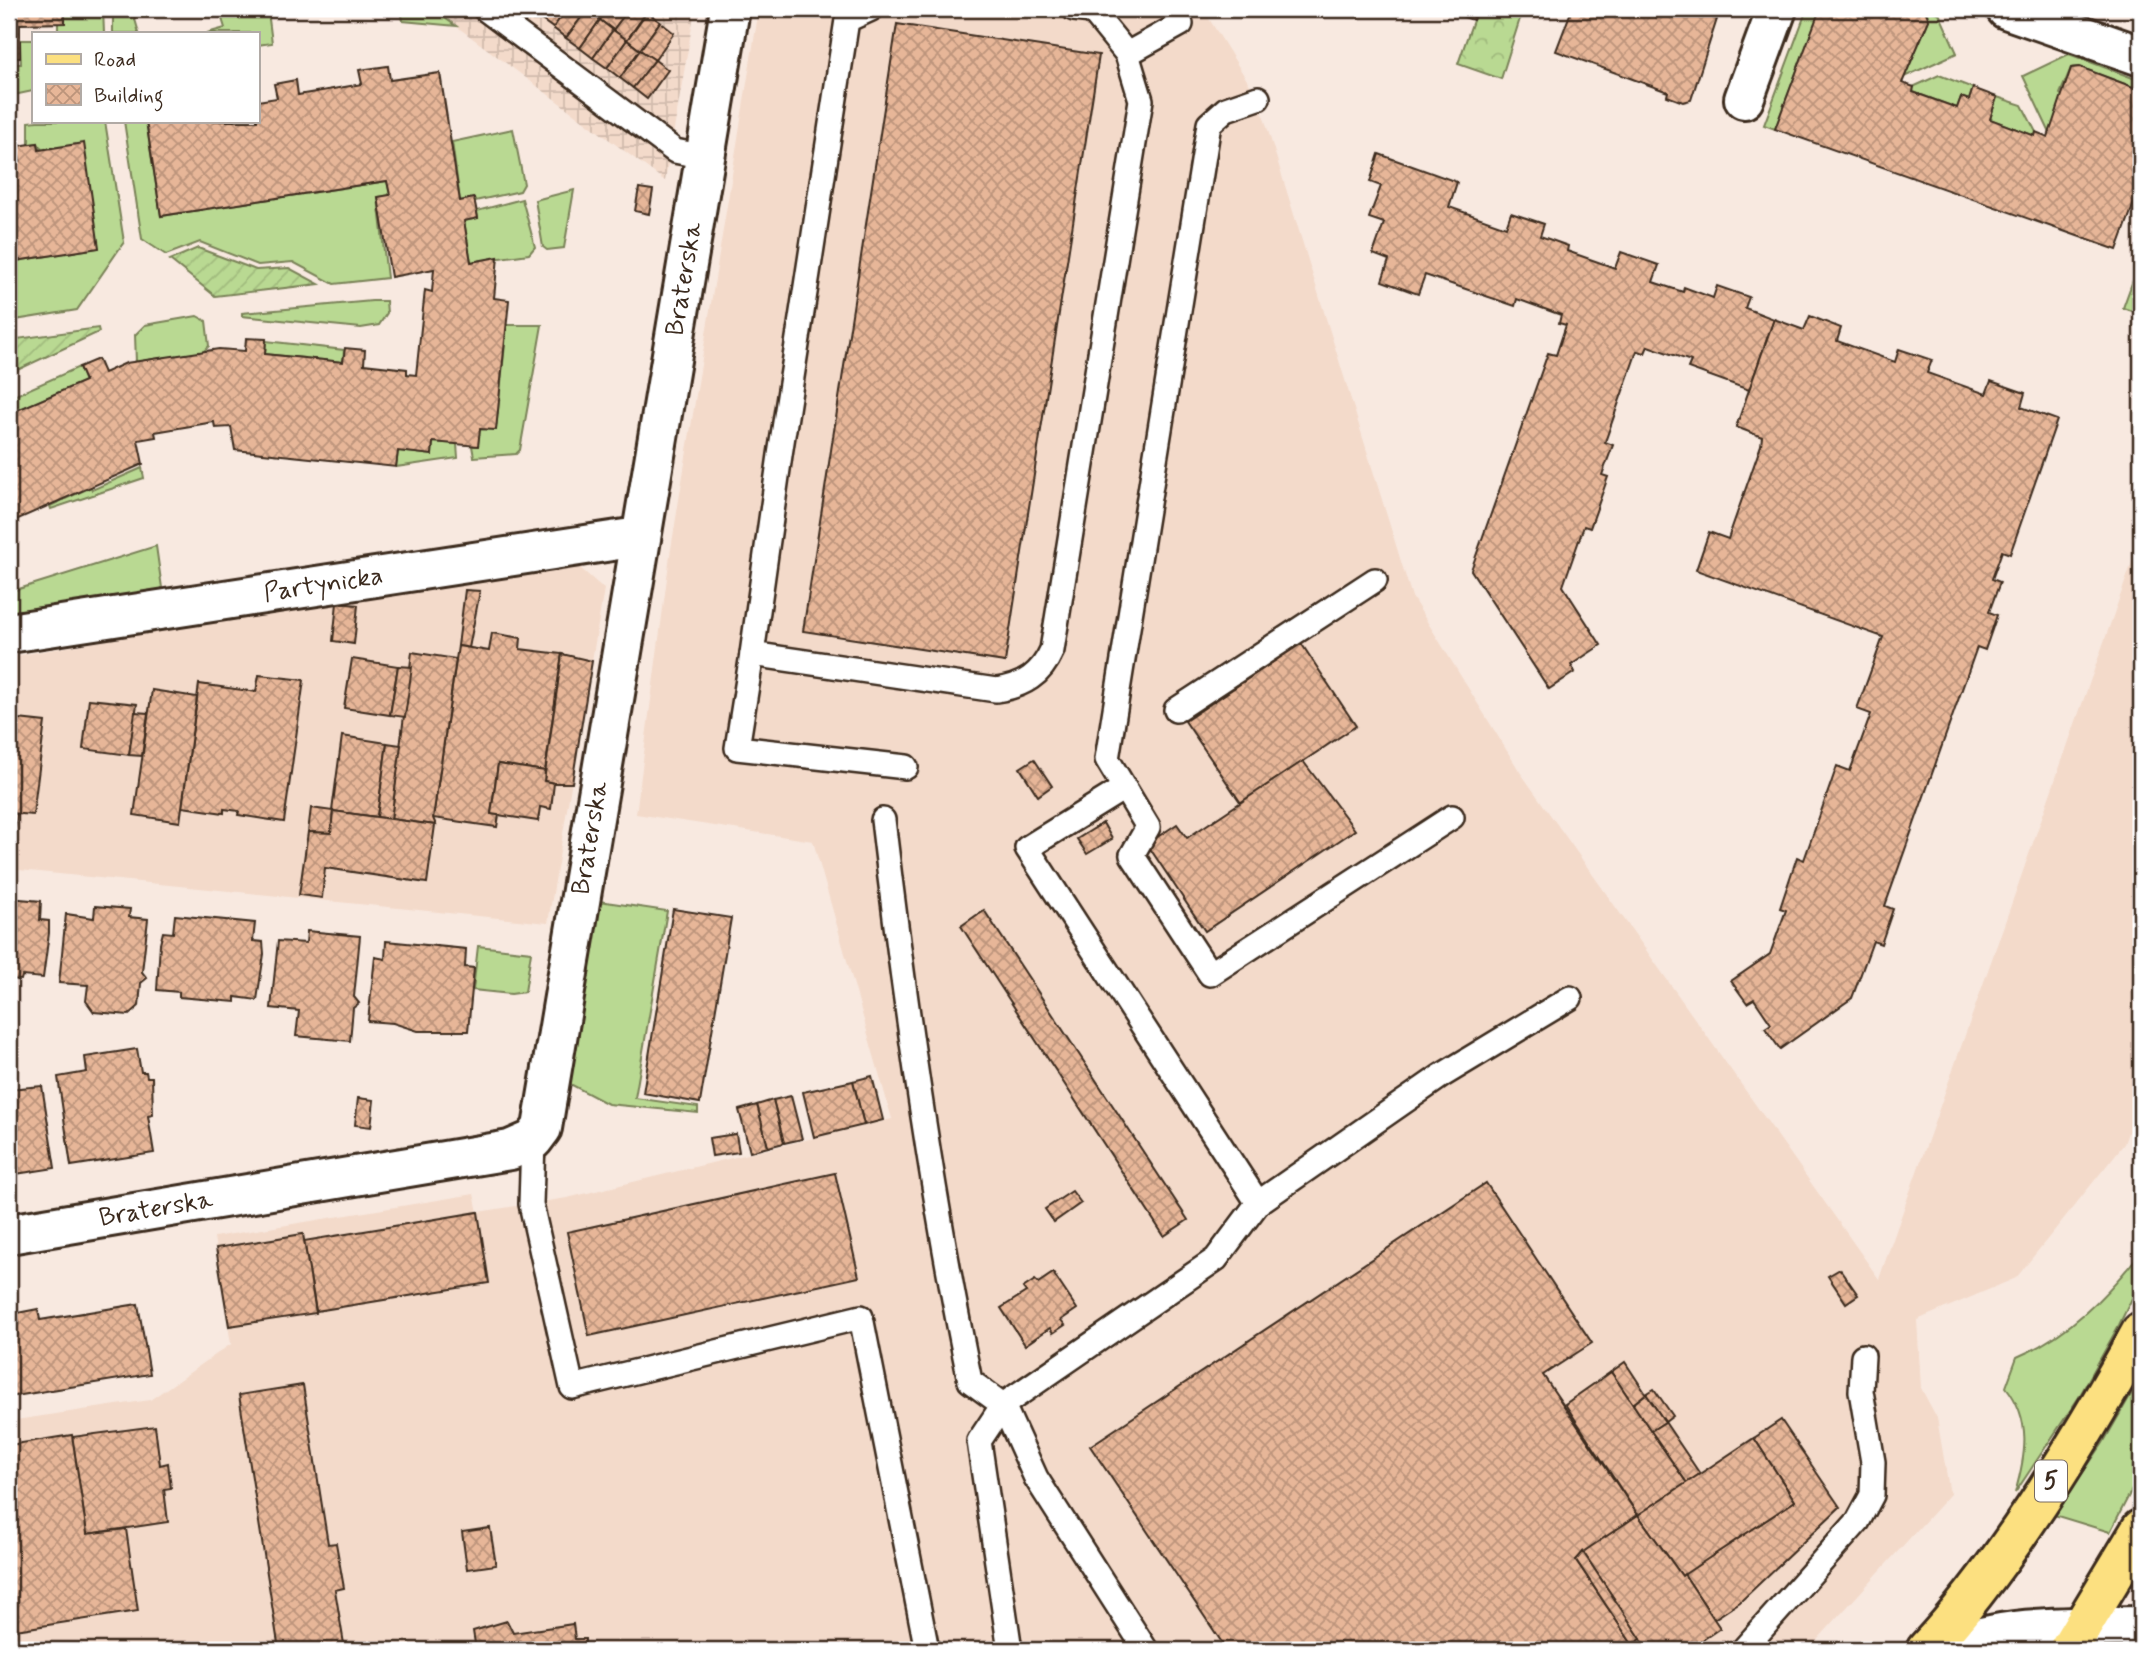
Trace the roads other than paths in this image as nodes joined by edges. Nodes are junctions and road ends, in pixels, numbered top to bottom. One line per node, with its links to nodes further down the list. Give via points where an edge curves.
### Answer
1 (485, 9): 12 (lane, via 675,151)
2 (730, 9): 12 (street, Braterska)
3 (872, 9): 16 (lane, via 847,20)
4 (1074, 9): 8 (lane, via 1092,11)
5 (1777, 9): 11 (street)
6 (2009, 9): 9 (street)
7 (1181, 24): 8 (lane)
8 (1126, 54): 16 (lane, via 1142,100 1052,650 1044,668 1028,681 996,690)
9 (2141, 56)
10 (1258, 98): 19 (lane, via 1226,109 1209,124 1107,760)
11 (1745, 99)
12 (704, 156): 13 (street, Braterska)
13 (639, 541): 15 (street, Partynicka, via 625,539); 23 (street, Braterska, via 547,1112)
14 (1375, 580): 17 (lane)
15 (9, 633)
16 (752, 654): 18 (lane, via 737,748)
17 (1176, 710)
18 (906, 767)
19 (1124, 788): 20 (lane, via 1148,827 1132,855 1210,974); 24 (lane, via 1027,848)
20 (1452, 817)
21 (883, 820): 28 (lane, via 954,1306 970,1381)
22 (1570, 998): 24 (lane, via 1441,1076)
23 (533, 1140): 25 (street, Braterska, via 510,1150); 32 (lane, via 531,1204 572,1387 861,1317)
24 (1258, 1203): 28 (lane, via 1216,1259)
25 (9, 1234)
26 (2141, 1332): 36 (main road, 5, via 2034,1509 1951,1624)
27 (1863, 1356): 35 (lane, via 1861,1391 1874,1462 1867,1506)
28 (1003, 1405): 33 (lane, via 979,1441); 34 (lane, via 1036,1478)
29 (2141, 1530): 31 (main road)
30 (2141, 1626): 31 (street)
31 (2076, 1639): 37 (street, via 1993,1633)
32 (927, 1650)
33 (1010, 1650)
34 (1146, 1650)
35 (1743, 1650)
36 (1926, 1650)
37 (1940, 1650)

